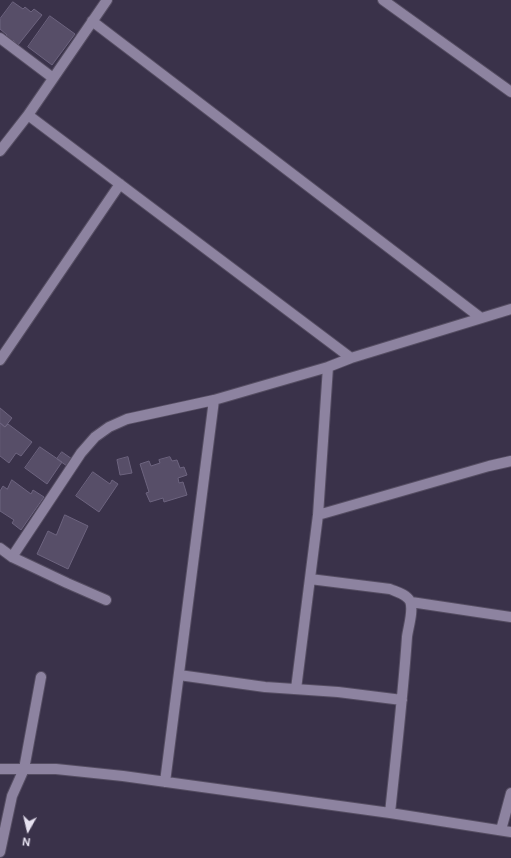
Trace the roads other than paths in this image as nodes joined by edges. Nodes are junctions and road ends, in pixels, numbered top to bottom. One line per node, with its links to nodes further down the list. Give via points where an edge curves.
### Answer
1 (106, 0): 3 (street)
2 (383, 0): 6 (street)
3 (92, 21): 5 (street); 11 (street)
4 (0, 38): 5 (street)
5 (53, 78): 7 (street)
6 (511, 92)
7 (28, 115): 8 (street); 9 (street)
8 (0, 151)
9 (120, 184): 12 (street); 13 (street)
10 (511, 309): 11 (street)
11 (481, 318): 12 (street)
12 (351, 358): 14 (street)
13 (0, 360)
14 (328, 367): 15 (street); 17 (street)
15 (214, 400): 19 (street, via 127,419 95,436); 24 (street)
16 (511, 461): 17 (street)
17 (318, 515): 20 (street)
18 (0, 548): 19 (street)
19 (12, 556): 21 (street)
20 (310, 578): 22 (street, via 390,589 400,593); 26 (street)
21 (106, 600)
22 (410, 602): 23 (street); 27 (street, via 412,611)
23 (511, 617)
24 (179, 675): 26 (street); 30 (street)
25 (41, 678): 28 (street)
26 (296, 689): 27 (street)
27 (402, 700): 32 (street)
28 (24, 768): 29 (street); 30 (street, via 94,772); 34 (street, via 12,796)
29 (0, 769)
30 (165, 782): 32 (street)
31 (511, 793): 33 (street)
32 (390, 813): 33 (street)
33 (506, 831)
34 (0, 852)

